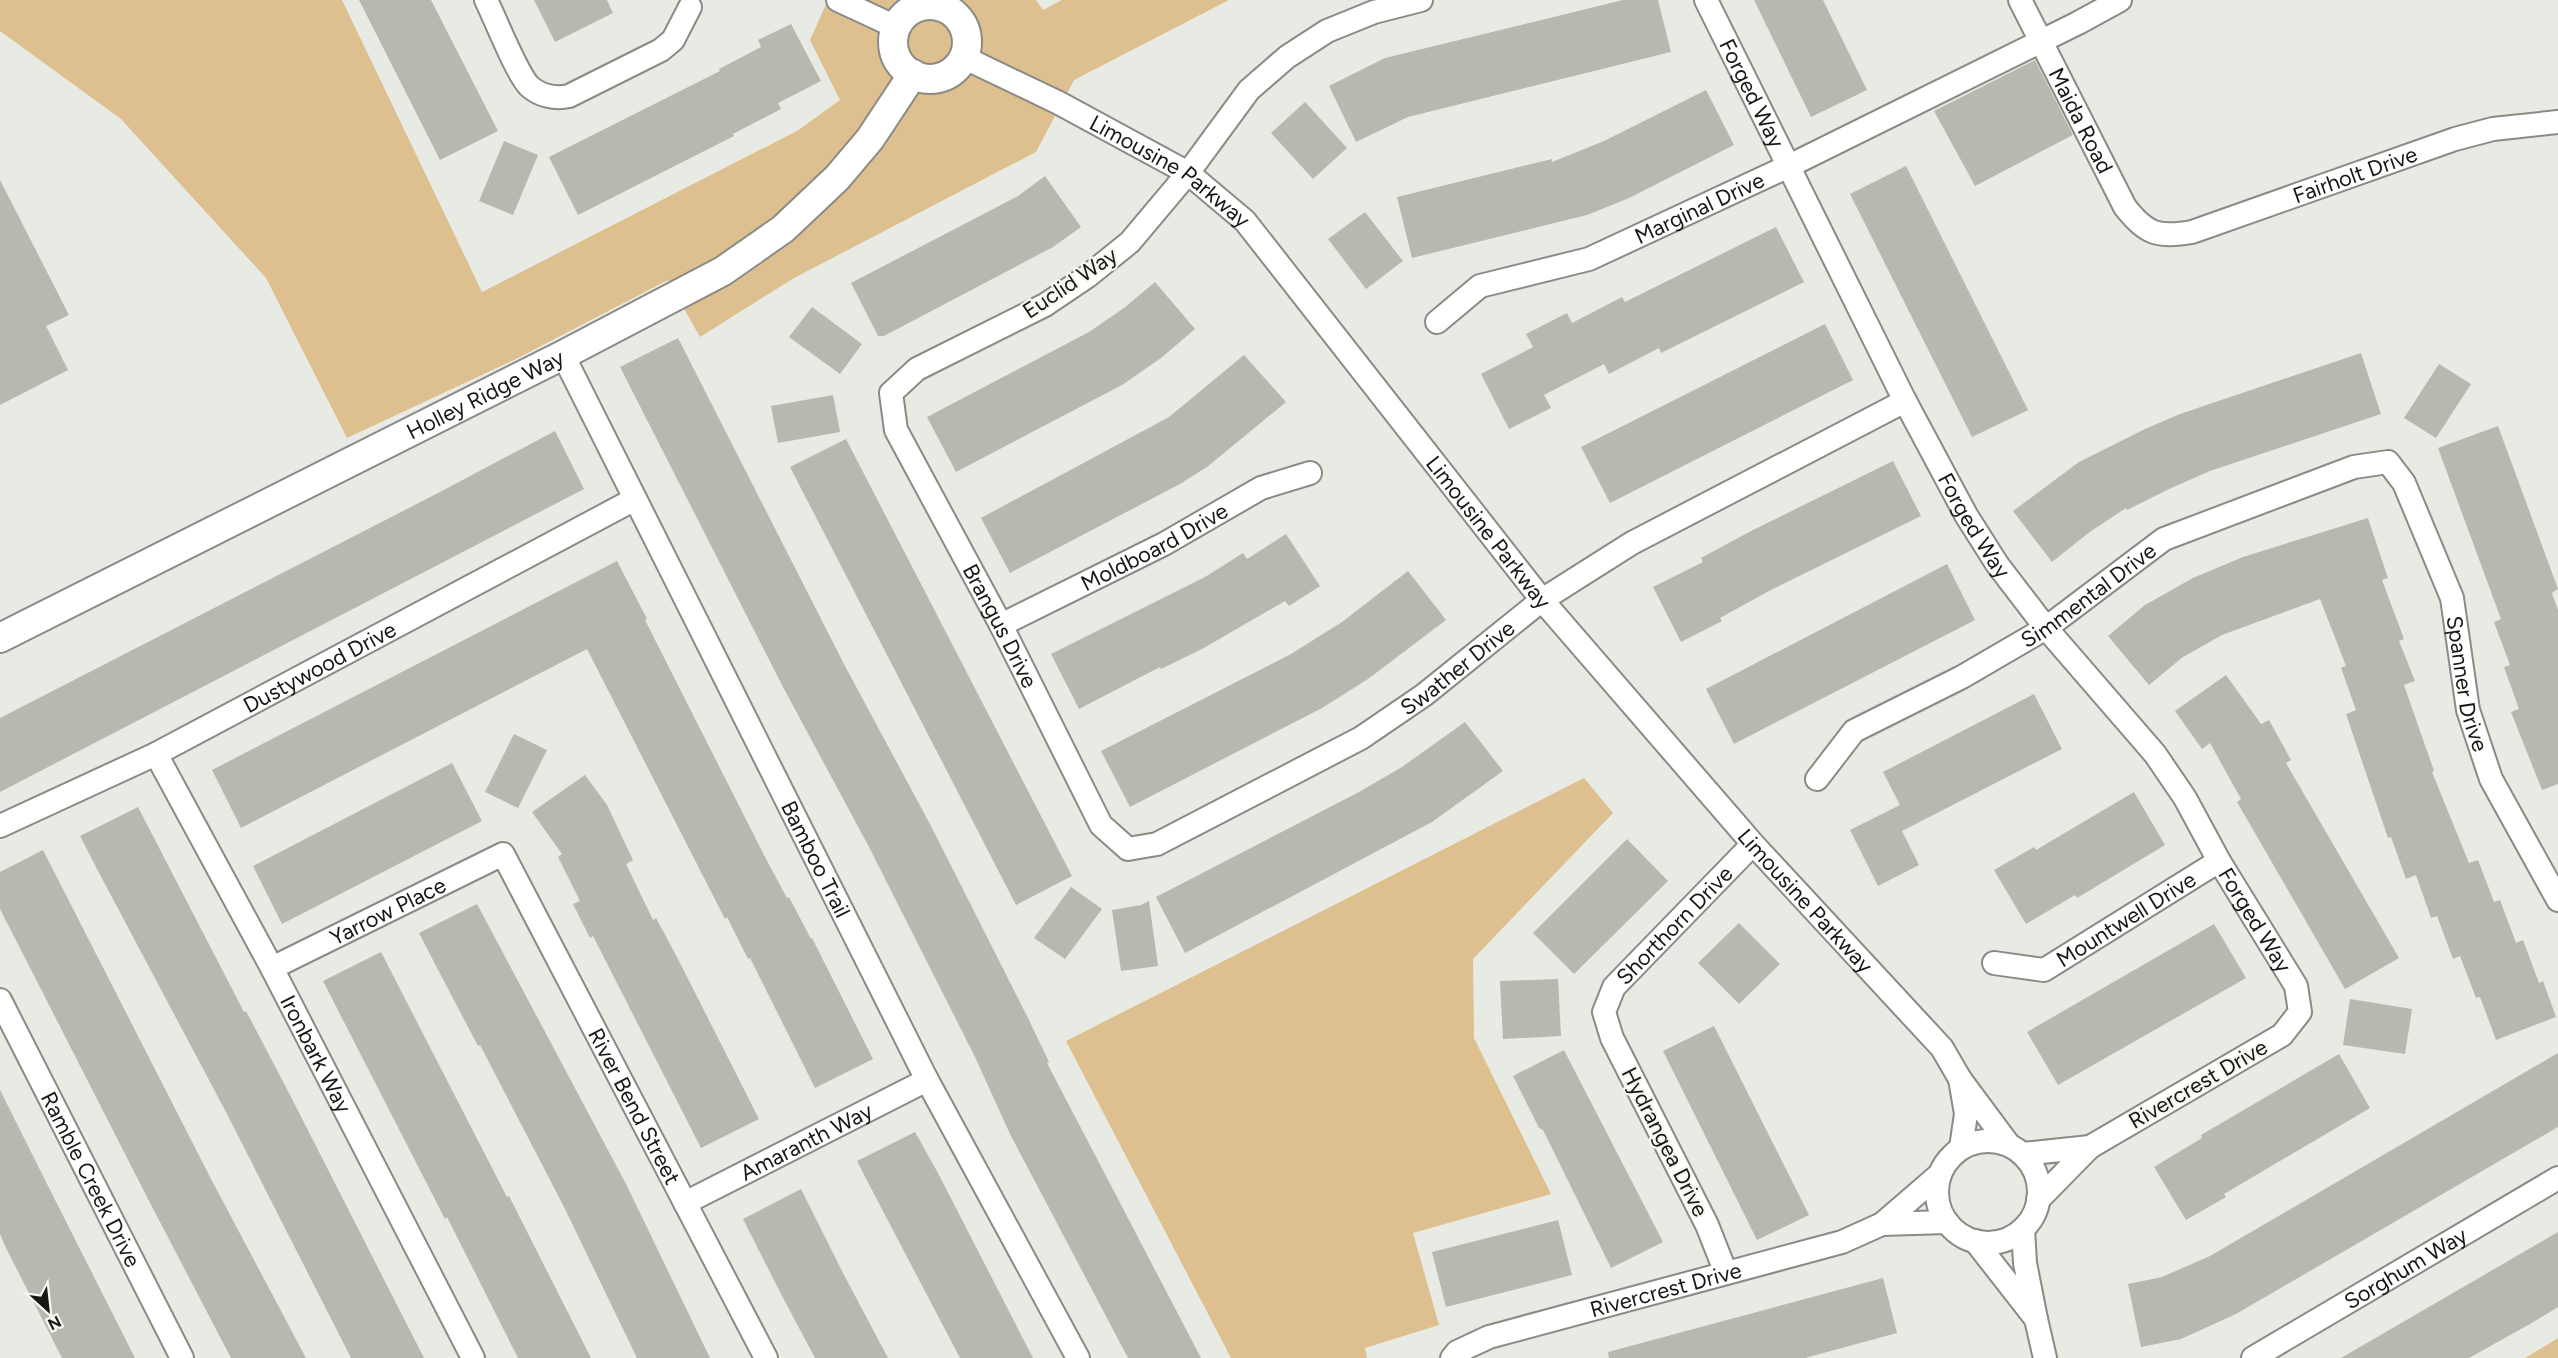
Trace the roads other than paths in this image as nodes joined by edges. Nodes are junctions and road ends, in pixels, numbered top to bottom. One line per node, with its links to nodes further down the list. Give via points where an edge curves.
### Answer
1 (486, 0): 8 (street, via 525,81 536,91 561,98 661,50 673,40)
2 (838, 0): 9 (street)
3 (1422, 0): 15 (street, Euclid Way, via 1374,12 1327,31 1287,57 1249,90)
4 (1706, 0): 14 (street, Forged Way)
5 (2020, 0): 10 (street, Maida Road)
6 (2120, 0): 10 (street, Marginal Drive)
7 (947, 4): 9 (street, via 917,7); 11 (street, via 966,34)
8 (690, 7)
9 (896, 27): 12 (street, via 895,54)
10 (2042, 41): 14 (street, Marginal Drive); 16 (street, Maida Road, via 2125,207)
11 (963, 57): 12 (street, via 956,67 936,78); 15 (street, Limousine Parkway, via 1059,103)
12 (913, 74): 18 (street, Holley Ridge Way, via 854,160 783,229 702,283)
13 (2558, 123): 16 (street, Fairholt Drive, via 2505,127 2455,139 2192,232 2171,236)
14 (1789, 166): 17 (street, Marginal Drive, via 1589,259 1480,286); 20 (street, Forged Way)
15 (1188, 173): 19 (street, Euclid Way, via 1130,242 1088,276 1045,305 916,369); 24 (street, Limousine Parkway, via 1245,221)
16 (2153, 233)
17 (1437, 322)
18 (564, 355): 23 (street, Bamboo Trail); 27 (street, Holley Ridge Way)
19 (891, 393): 25 (street, Brangus Drive, via 897,430)
20 (1905, 401): 24 (street, Swather Drive, via 1632,543); 26 (street, Forged Way, via 1966,515 1997,564)
21 (2388, 462): 26 (street, Simmental Drive, via 2354,467 2164,539); 35 (street, Spanner Drive, via 2404,483 2452,598 2468,710 2491,779)
22 (1310, 473): 25 (street, Moldboard Drive, via 1260,488 1164,544)
23 (635, 500): 28 (street, Dustywood Drive); 42 (street, Bamboo Trail)
24 (1542, 600): 31 (street, Limousine Parkway); 32 (street, Swather Drive, via 1424,695 1361,738 1157,844)
25 (1001, 625): 32 (street, Brangus Drive, via 1101,825)
26 (2046, 628): 29 (street, Simmental Drive, via 1962,677 1854,731); 34 (street, Forged Way, via 2156,754)
27 (0, 638)
28 (156, 754): 30 (street, Dustywood Drive); 37 (street, Ironbark Way)
29 (1817, 779)
30 (0, 826)
31 (1753, 844): 39 (street, Shorthorn Drive, via 1614,987); 41 (street, Limousine Parkway, via 1942,1048)
32 (1128, 849)
33 (503, 854): 37 (street, Yarrow Place); 49 (street, River Bend Street)
34 (2219, 861): 36 (street, Mountwell Drive, via 2044,970); 40 (street, Forged Way, via 2296,986)
35 (2558, 900)
36 (1994, 963)
37 (272, 968): 57 (street, Ironbark Way)
38 (0, 1000): 56 (street, Ramble Creek Drive)
39 (1604, 1012): 54 (street, Hydrangea Drive, via 1612,1038 1707,1225)
40 (2300, 1012): 43 (street, Rivercrest Drive, via 2282,1035)
41 (1960, 1079): 44 (street, Limousine Parkway, via 1966,1114); 45 (street, Limousine Parkway)
42 (927, 1080): 49 (street, Amaranth Way); 59 (street, Bamboo Trail)
43 (2090, 1147): 45 (street, Rivercrest Drive); 48 (street, Rivercrest Drive)
44 (1961, 1148): 45 (street, via 1993,1141); 46 (street, via 1948,1159)
45 (2016, 1150): 48 (street, via 2033,1168)
46 (1940, 1174): 50 (street, via 1939,1208); 51 (street, Rivercrest Drive)
47 (2558, 1178): 62 (street, Sorghum Way)
48 (2038, 1200): 52 (street)
49 (685, 1203): 58 (street, River Bend Street)
50 (1947, 1222): 51 (street, Rivercrest Drive); 53 (street)
51 (1882, 1224): 54 (street, Rivercrest Drive, via 1842,1242)
52 (2023, 1229): 53 (street, via 1992,1242); 55 (street)
53 (1975, 1241): 55 (street)
54 (1726, 1273): 60 (street, Rivercrest Drive, via 1489,1337)
55 (2036, 1319): 61 (street)
56 (182, 1358)
57 (473, 1358)
58 (766, 1358)
59 (1078, 1358)
60 (1452, 1358)
61 (2045, 1358)
62 (2253, 1358)

